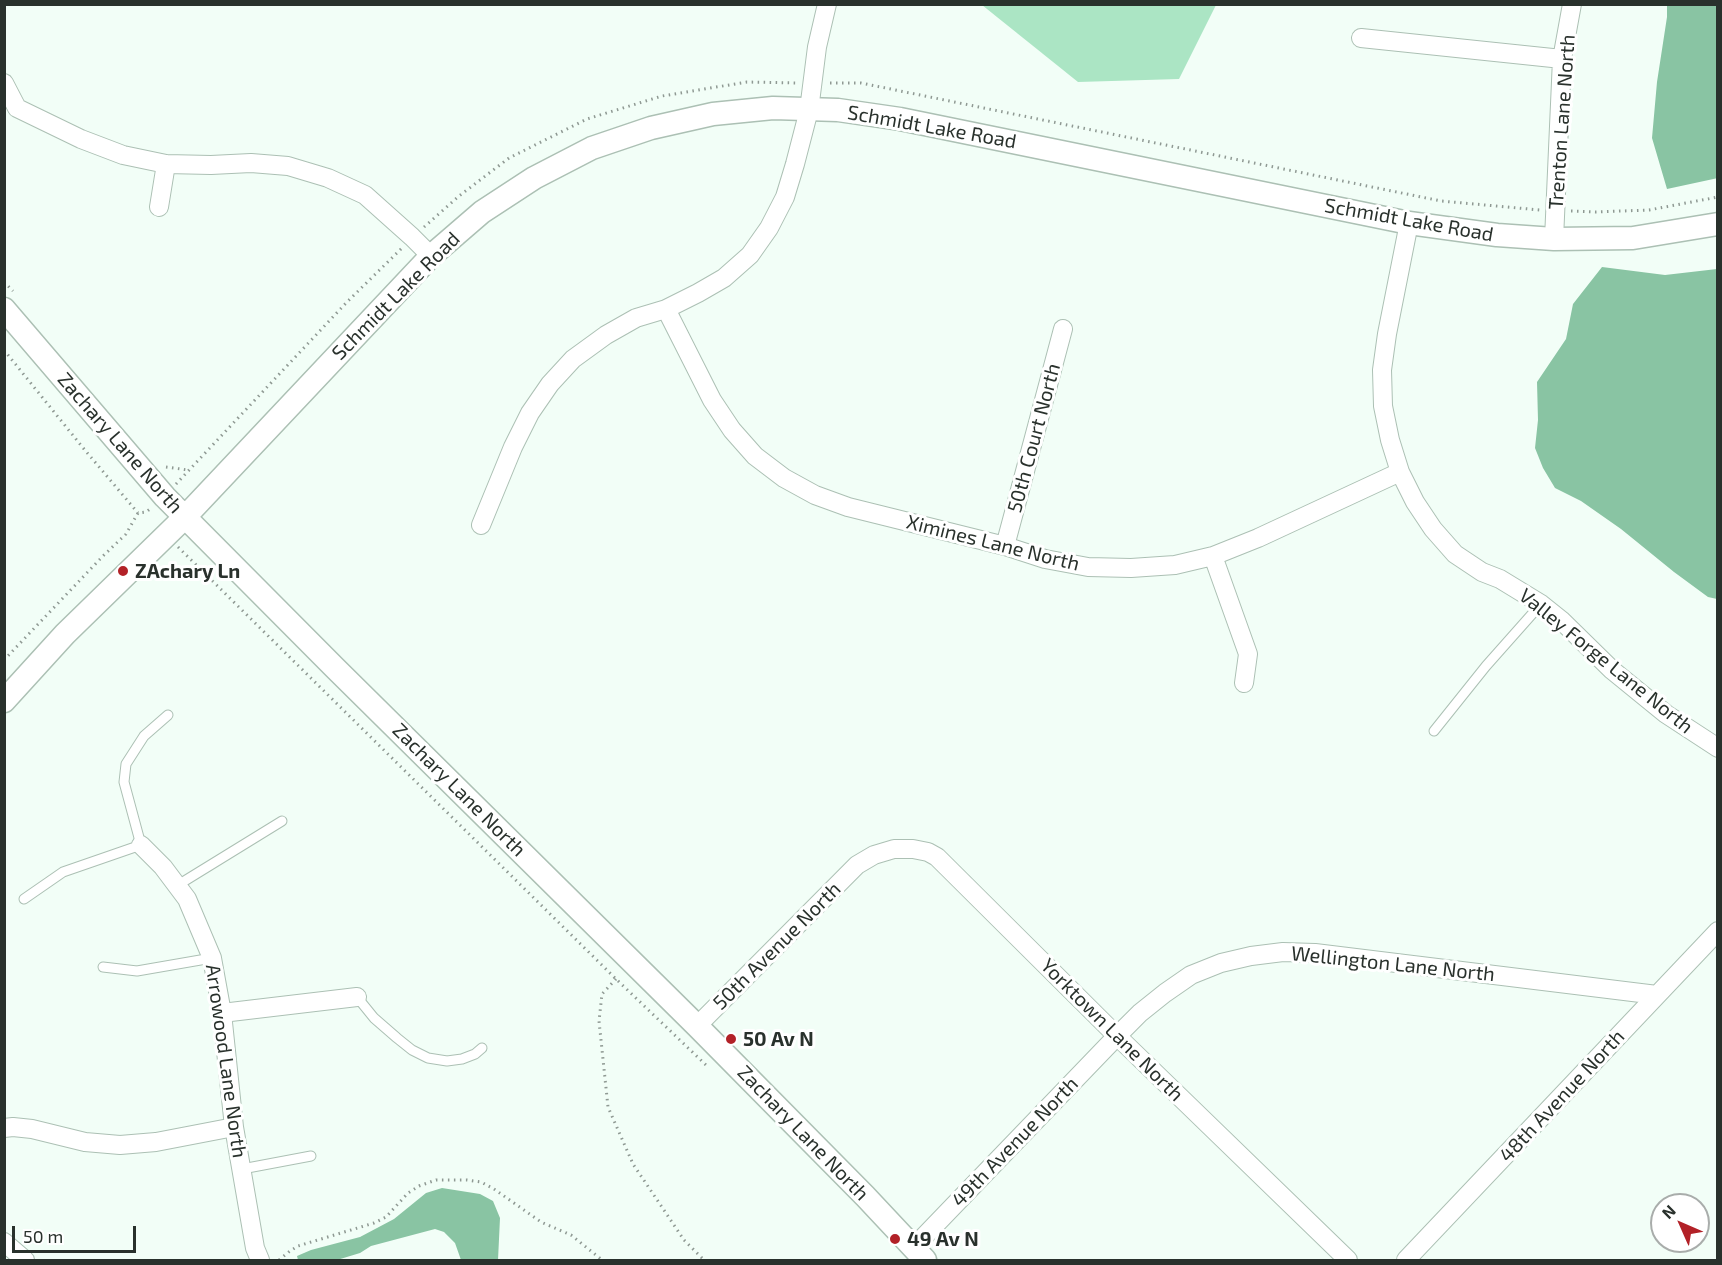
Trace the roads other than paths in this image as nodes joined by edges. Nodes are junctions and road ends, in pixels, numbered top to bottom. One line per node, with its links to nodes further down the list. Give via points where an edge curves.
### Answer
1 (827, 4): 6 (street)
2 (1572, 4): 4 (street, Trenton Lane North)
3 (1361, 38): 4 (street)
4 (1562, 59): 11 (street, Trenton Lane North)
5 (4, 83): 7 (street, via 17,108 123,155)
6 (809, 110): 9 (street, Schmidt Lake Road, via 900,119); 12 (street, Schmidt Lake Road, via 773,108 713,114 651,128 592,148 482,212); 14 (street, via 785,197 763,237 724,278)
7 (166, 164): 8 (street); 12 (street, via 288,166 328,178 365,195)
8 (159, 207)
9 (1409, 224): 11 (street, Schmidt Lake Road); 16 (street, via 1382,370 1383,406)
10 (1718, 224): 11 (street, Schmidt Lake Road, via 1633,238)
11 (1554, 239)
12 (431, 256): 17 (street, Schmidt Lake Road)
13 (4, 309): 17 (street, Zachary Lane North)
14 (666, 309): 18 (street, via 636,318 606,335 573,359 550,384 513,447); 19 (street, Ximines Lane North, via 712,400 732,430 755,456 784,478 848,507)
15 (1063, 329): 19 (street, 50th Court North)
16 (1400, 472): 20 (street, Ximines Lane North); 21 (street, Valley Forge Lane North, via 1433,529 1455,554)
17 (185, 517): 23 (street, Schmidt Lake Road, via 65,634); 38 (street, Zachary Lane North)
18 (481, 525)
19 (1005, 546): 20 (street, Ximines Lane North, via 1088,567 1175,565)
20 (1213, 556): 22 (street, via 1248,654)
21 (1541, 604): 25 (lane); 26 (street, Valley Forge Lane North, via 1666,714)
22 (1244, 683)
23 (4, 700)
24 (168, 714): 28 (lane, via 144,736 126,764 124,782)
25 (1434, 731)
26 (1718, 748)
27 (282, 822): 30 (lane)
28 (141, 845): 30 (street, Arrowood Lane North); 31 (lane, via 63,872)
29 (858, 866): 38 (street, 50th Avenue North); 39 (street, Yorktown Lane North, via 874,855 894,849 913,849 937,857)
30 (178, 885): 33 (street, Arrowood Lane North)
31 (24, 899)
32 (1718, 931): 35 (street, 48th Avenue North)
33 (212, 958): 34 (lane, via 137,971); 37 (street, Arrowood Lane North)
34 (103, 967)
35 (1657, 995): 39 (street, Wellington Lane North, via 1283,952 1221,963 1191,975 1164,993); 50 (street, 48th Avenue North)
36 (357, 997): 37 (street); 40 (lane, via 397,1038 428,1058 462,1059)
37 (222, 1013): 41 (street, Arrowood Lane North)
38 (697, 1026): 46 (street, Zachary Lane North)
39 (1117, 1036): 46 (street, 49th Avenue North); 49 (street, Yorktown Lane North)
40 (482, 1048)
41 (234, 1127): 42 (street, via 120,1145 13,1126); 44 (street, Arrowood Lane North)
42 (4, 1128)
43 (311, 1156): 44 (lane)
44 (242, 1168): 48 (street, Arrowood Lane North)
45 (4, 1242): 47 (street)
46 (919, 1254)
47 (25, 1260)
48 (260, 1260)
49 (1348, 1260)
50 (1406, 1260)

